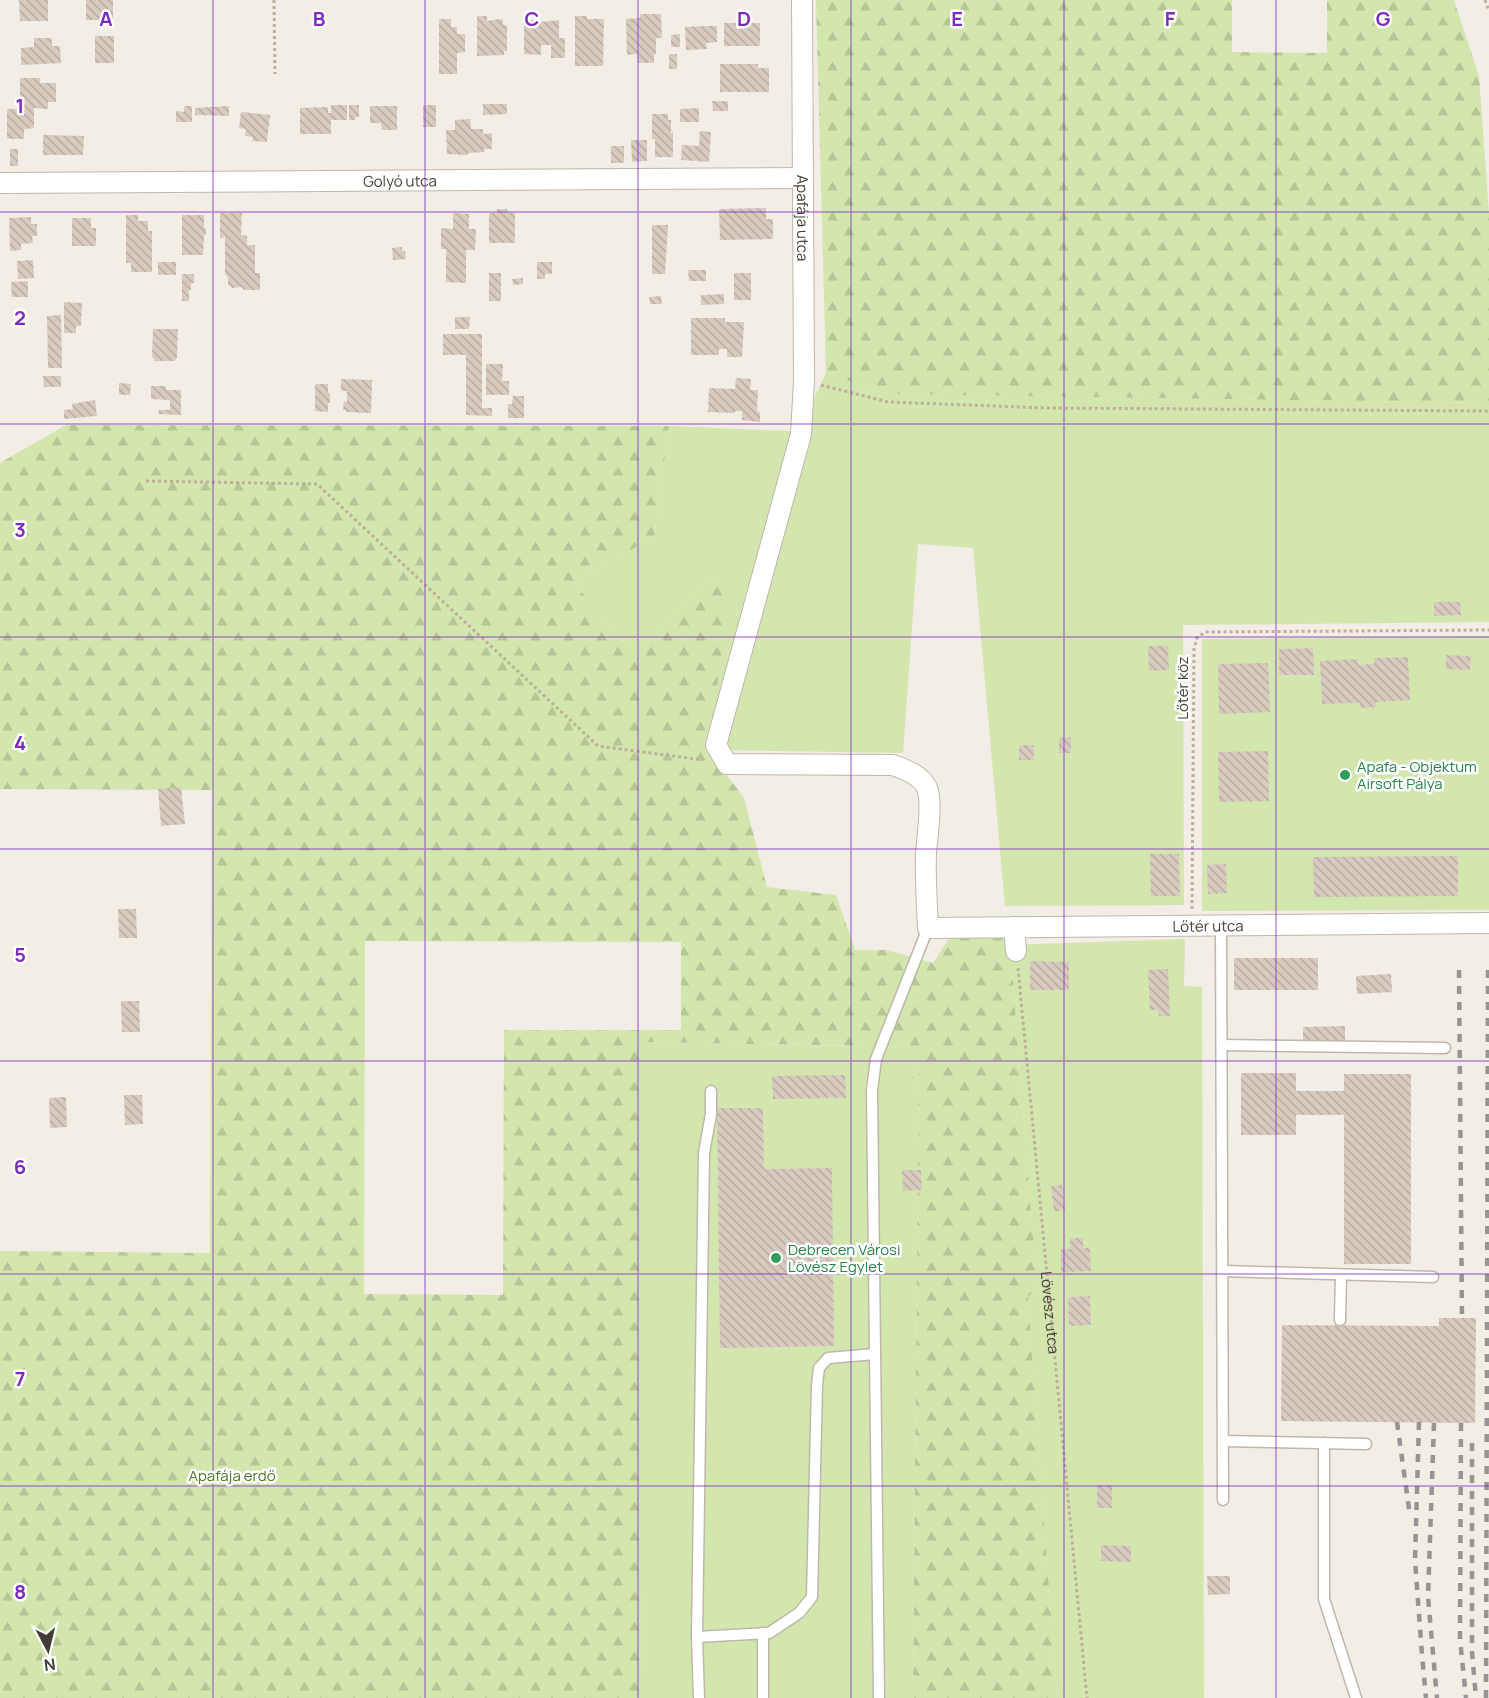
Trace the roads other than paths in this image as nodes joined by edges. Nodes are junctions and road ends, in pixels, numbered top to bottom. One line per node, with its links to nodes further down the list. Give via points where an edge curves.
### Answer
1 (802, 0): 2 (street, Apafája utca)
2 (802, 178): 3 (street, Golyó utca); 7 (street, Apafája utca, via 801,434 716,745 726,764 893,765 921,779 928,789)
3 (0, 183)
4 (1489, 923): 5 (street, Lőtér utca)
5 (1221, 925): 6 (street, Lőtér utca); 9 (lane)
6 (1014, 927): 7 (street, Lőtér utca); 8 (street)
7 (928, 928): 16 (lane, via 876,1059 872,1090)
8 (1016, 951)
9 (1222, 1045): 10 (lane); 12 (lane)
10 (1445, 1048)
11 (711, 1091): 22 (lane, via 704,1153)
12 (1222, 1271): 13 (lane); 17 (lane)
13 (1341, 1275): 14 (lane); 15 (lane)
14 (1433, 1277)
15 (1340, 1320)
16 (875, 1354): 21 (lane, via 828,1358 819,1368 812,1597 799,1613); 25 (lane)
17 (1223, 1441): 18 (lane); 20 (lane)
18 (1324, 1443): 19 (lane); 26 (lane, via 1324,1599)
19 (1366, 1444)
20 (1224, 1500)
21 (763, 1633): 22 (lane); 24 (lane)
22 (698, 1637): 23 (lane)
23 (699, 1698)
24 (763, 1698)
25 (879, 1698)
26 (1356, 1698)

